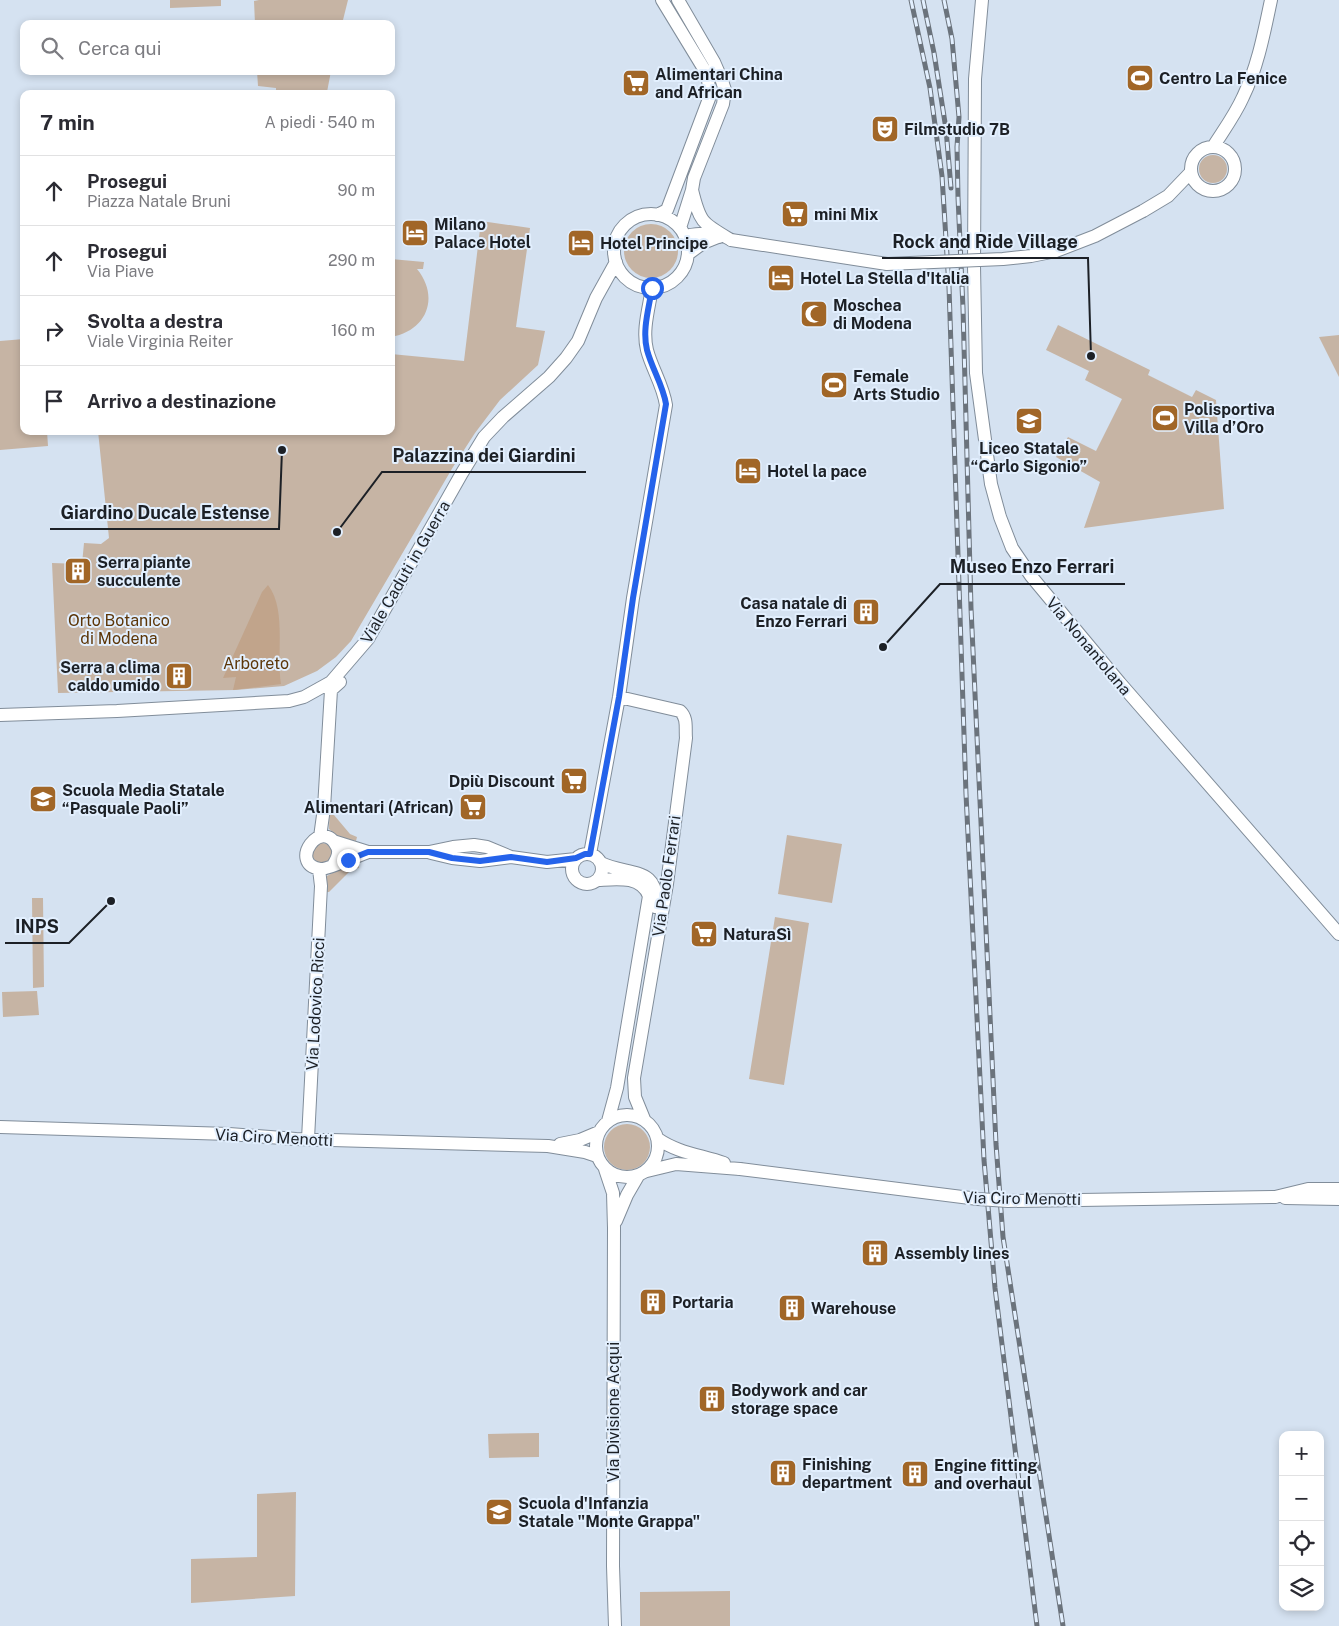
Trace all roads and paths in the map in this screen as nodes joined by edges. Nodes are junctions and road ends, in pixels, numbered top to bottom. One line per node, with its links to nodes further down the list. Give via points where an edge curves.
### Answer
1 (662, 0): 10 (main road, via 704,69 710,89 709,101 667,210)
2 (678, 0): 8 (main road, via 714,62 725,98)
3 (982, 0): 29 (main road, Via Nonantolana, via 975,78 976,372 983,434 1000,517 1012,548 1061,614)
4 (1270, 0): 5 (main road, via 1250,82)
5 (1213, 147): 6 (main road, via 1201,150 1195,156); 7 (main road, via 1226,151 1232,158 1235,172 1233,178 1218,191)
6 (1191, 172): 7 (main road); 9 (main road)
7 (1200, 188): 9 (main road)
8 (692, 190): 11 (main road); 12 (main road, via 705,225)
9 (1168, 196): 12 (main road, bridge, via 1095,236 1056,251 1004,259 887,264)
10 (656, 215): 11 (main road, via 671,220); 14 (main road, via 643,215 624,226 614,247)
11 (682, 232): 12 (main road, via 711,234); 13 (main road)
12 (725, 239): 13 (main road, via 703,244)
13 (688, 254): 15 (main road, via 675,279)
14 (616, 262): 15 (main road, via 628,281); 16 (main road, Viale Caduti in Guerra, via 596,298 578,342 566,358 484,437)
15 (652, 288): 17 (main road, via 646,330 647,350 666,404)
16 (368, 640): 18 (main road, Viale Caduti in Guerra, via 332,682 289,701); 19 (main road, via 357,662 331,690 324,808)
17 (619, 697): 21 (main road); 30 (main road, Via Paolo Ferrari, via 680,711 685,719 686,738 667,884)
18 (0, 715)
19 (326, 839): 20 (main road); 25 (main road, via 338,850); 26 (main road, via 311,841 306,850 308,861)
20 (368, 852): 23 (main road, via 429,852 480,861 511,857); 25 (main road)
21 (590, 854): 22 (main road); 24 (main road)
22 (576, 858): 23 (main road); 27 (main road, via 572,870)
23 (547, 862): 27 (main road)
24 (601, 863): 28 (main road, via 602,872); 30 (main road, Via Paolo Ferrari, via 646,876 656,889 641,999)
25 (333, 865): 26 (main road)
26 (319, 869): 35 (main road, Via Lodovico Ricci, via 321,886)
27 (574, 878): 28 (main road, via 584,885)
28 (598, 880): 32 (main road, Via Paolo Ferrari, via 618,878 632,881 647,890 649,896 618,1088)
29 (1339, 934)
30 (641, 1033): 31 (main road, Via Paolo Ferrari, via 633,1085)
31 (644, 1119): 32 (main road, via 630,1114); 36 (main road)
32 (608, 1121): 34 (main road)
33 (0, 1127): 35 (main road, Via Ciro Menotti)
34 (599, 1132): 37 (main road, Via Ciro Menotti, via 580,1140); 38 (main road)
35 (308, 1139): 37 (main road, Via Ciro Menotti)
36 (658, 1139): 40 (main road, Via Ciro Menotti, via 668,1147); 41 (main road, via 657,1156)
37 (548, 1146): 38 (main road, Via Ciro Menotti)
38 (597, 1156): 39 (main road)
39 (605, 1169): 41 (main road, via 624,1178); 45 (main road, Via Divisione Acqui, via 613,1193)
40 (740, 1169): 41 (main road, Via Ciro Menotti, via 676,1164); 43 (main road, Via Ciro Menotti, bridge, via 1008,1201)
41 (642, 1173): 45 (main road, Via Divisione Acqui, via 627,1195)
42 (1339, 1189): 43 (main road, Via Ciro Menotti, via 1308,1189)
43 (1275, 1197): 44 (main road, Via Ciro Menotti)
44 (1339, 1200)
45 (614, 1228): 46 (main road, Via Divisione Acqui)
46 (615, 1626)

